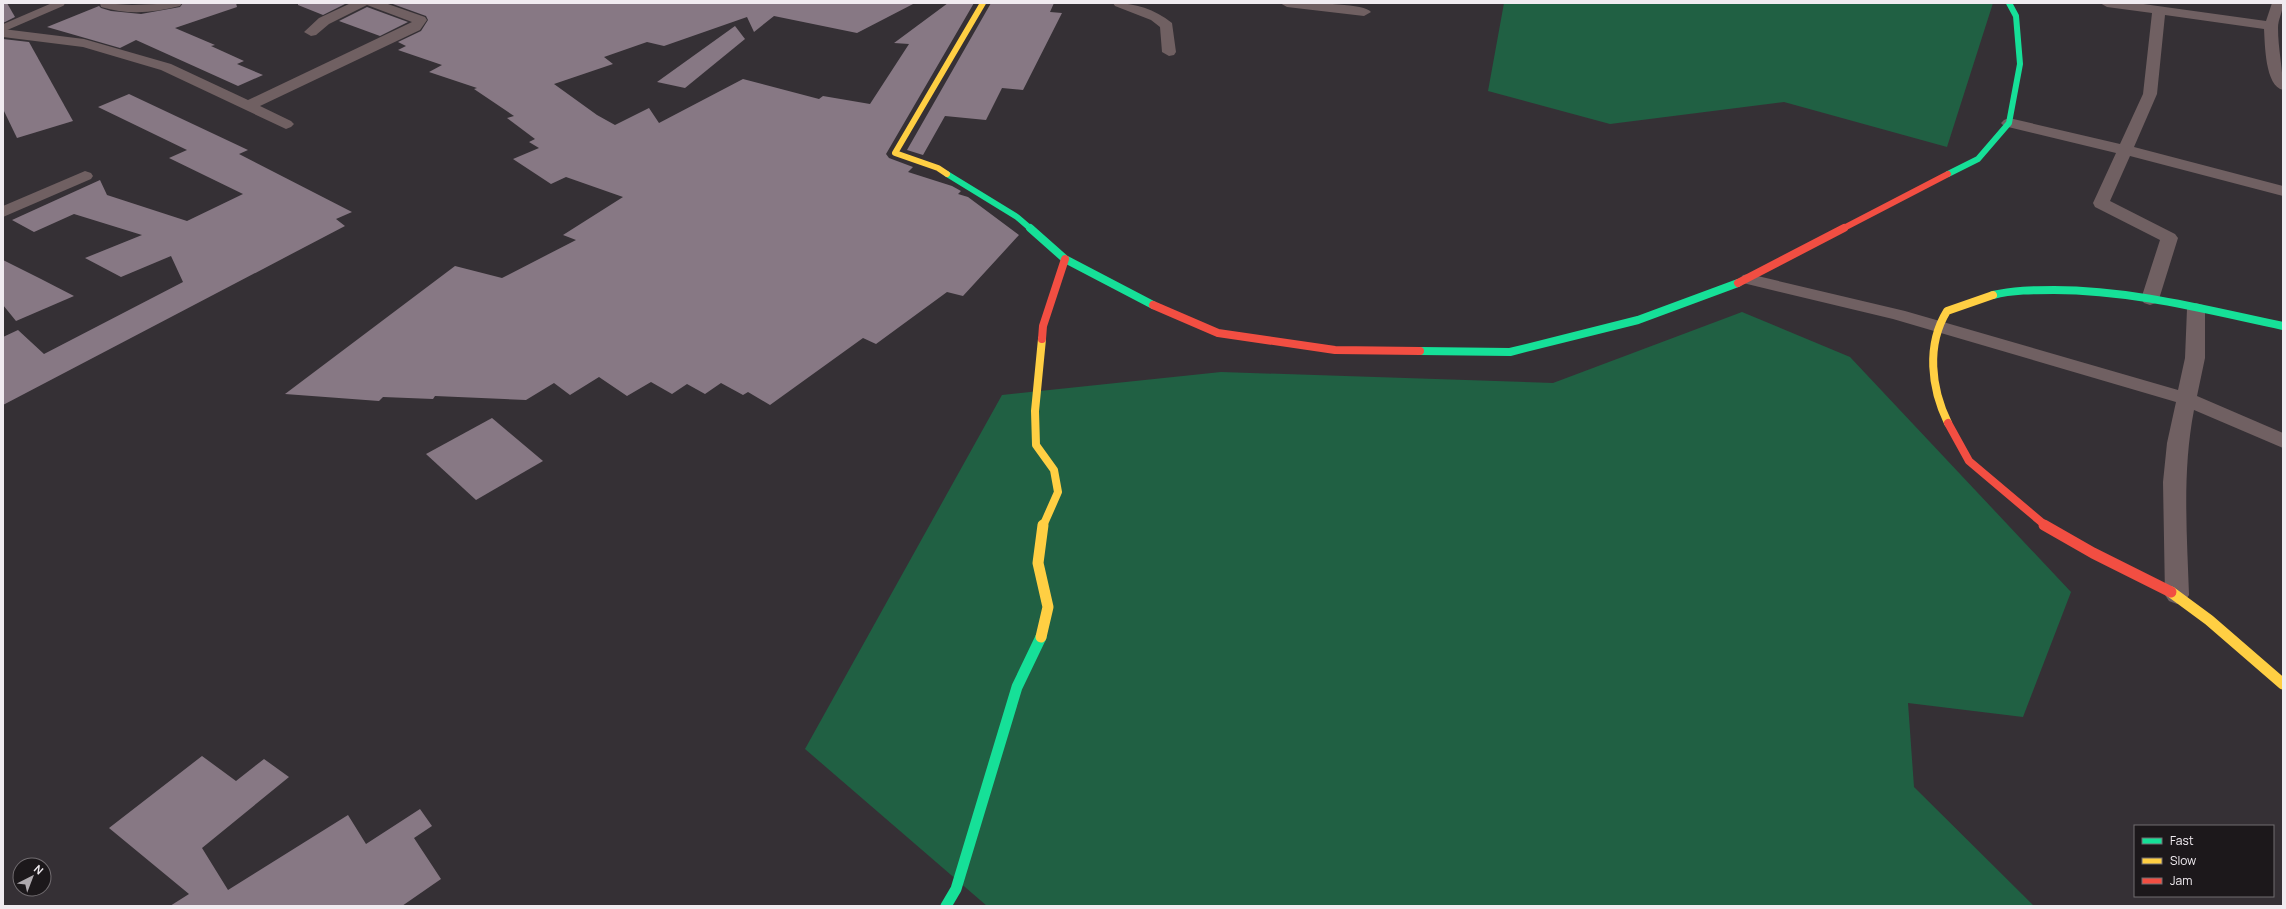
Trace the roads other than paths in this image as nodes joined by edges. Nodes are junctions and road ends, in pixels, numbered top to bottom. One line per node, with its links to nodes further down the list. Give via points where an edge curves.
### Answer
1 (61, 3): 16 (lane)
2 (105, 3): 3 (street, via 119,9 130,10)
3 (175, 3)
4 (362, 3): 17 (street, via 324,21)
5 (372, 3): 22 (street, via 420,20 415,27)
6 (983, 3): 29 (street, via 895,153 938,168 1017,217)
7 (1120, 3): 19 (street, via 1156,17 1167,26)
8 (1287, 3): 14 (street)
9 (2009, 3): 23 (street, via 2016,16 2020,64)
10 (2107, 3): 13 (street)
11 (2279, 3): 15 (street)
12 (2180, 8): 13 (street); 15 (street)
13 (2159, 10): 25 (street, via 2150,94)
14 (1364, 12)
15 (2271, 26): 20 (street)
16 (3, 28)
17 (311, 32)
18 (3, 33): 22 (street, via 84,43 166,67)
19 (1169, 52)
20 (2279, 66): 21 (street)
21 (2283, 86)
22 (248, 106): 24 (street)
23 (2009, 123): 25 (street); 30 (street, via 1978,159 1877,209)
24 (286, 124)
25 (2124, 150): 27 (street); 31 (street, via 2101,203 2169,238)
26 (85, 176): 28 (street)
27 (2283, 191)
28 (3, 212)
29 (1065, 259): 30 (street, via 1141,300 1218,333 1335,350 1510,352 1638,320); 39 (street, via 1043,326 1035,411 1036,445 1054,470 1058,492 1043,524 1038,564 1048,607 1044,630 1017,687 956,889)
30 (1749, 279): 33 (street)
31 (2150, 299): 32 (street); 33 (street, via 2119,293 2068,289 2004,291 1947,311)
32 (2196, 309): 34 (street); 35 (street, via 2195,358)
33 (1938, 326): 35 (street); 37 (street, via 1933,353 1940,409 1968,461 2043,524)
34 (2283, 326)
35 (2187, 399): 36 (street); 37 (street, via 2177,443 2174,482)
36 (2283, 441)
37 (2177, 596): 38 (street)
38 (2283, 684)
39 (946, 906)

